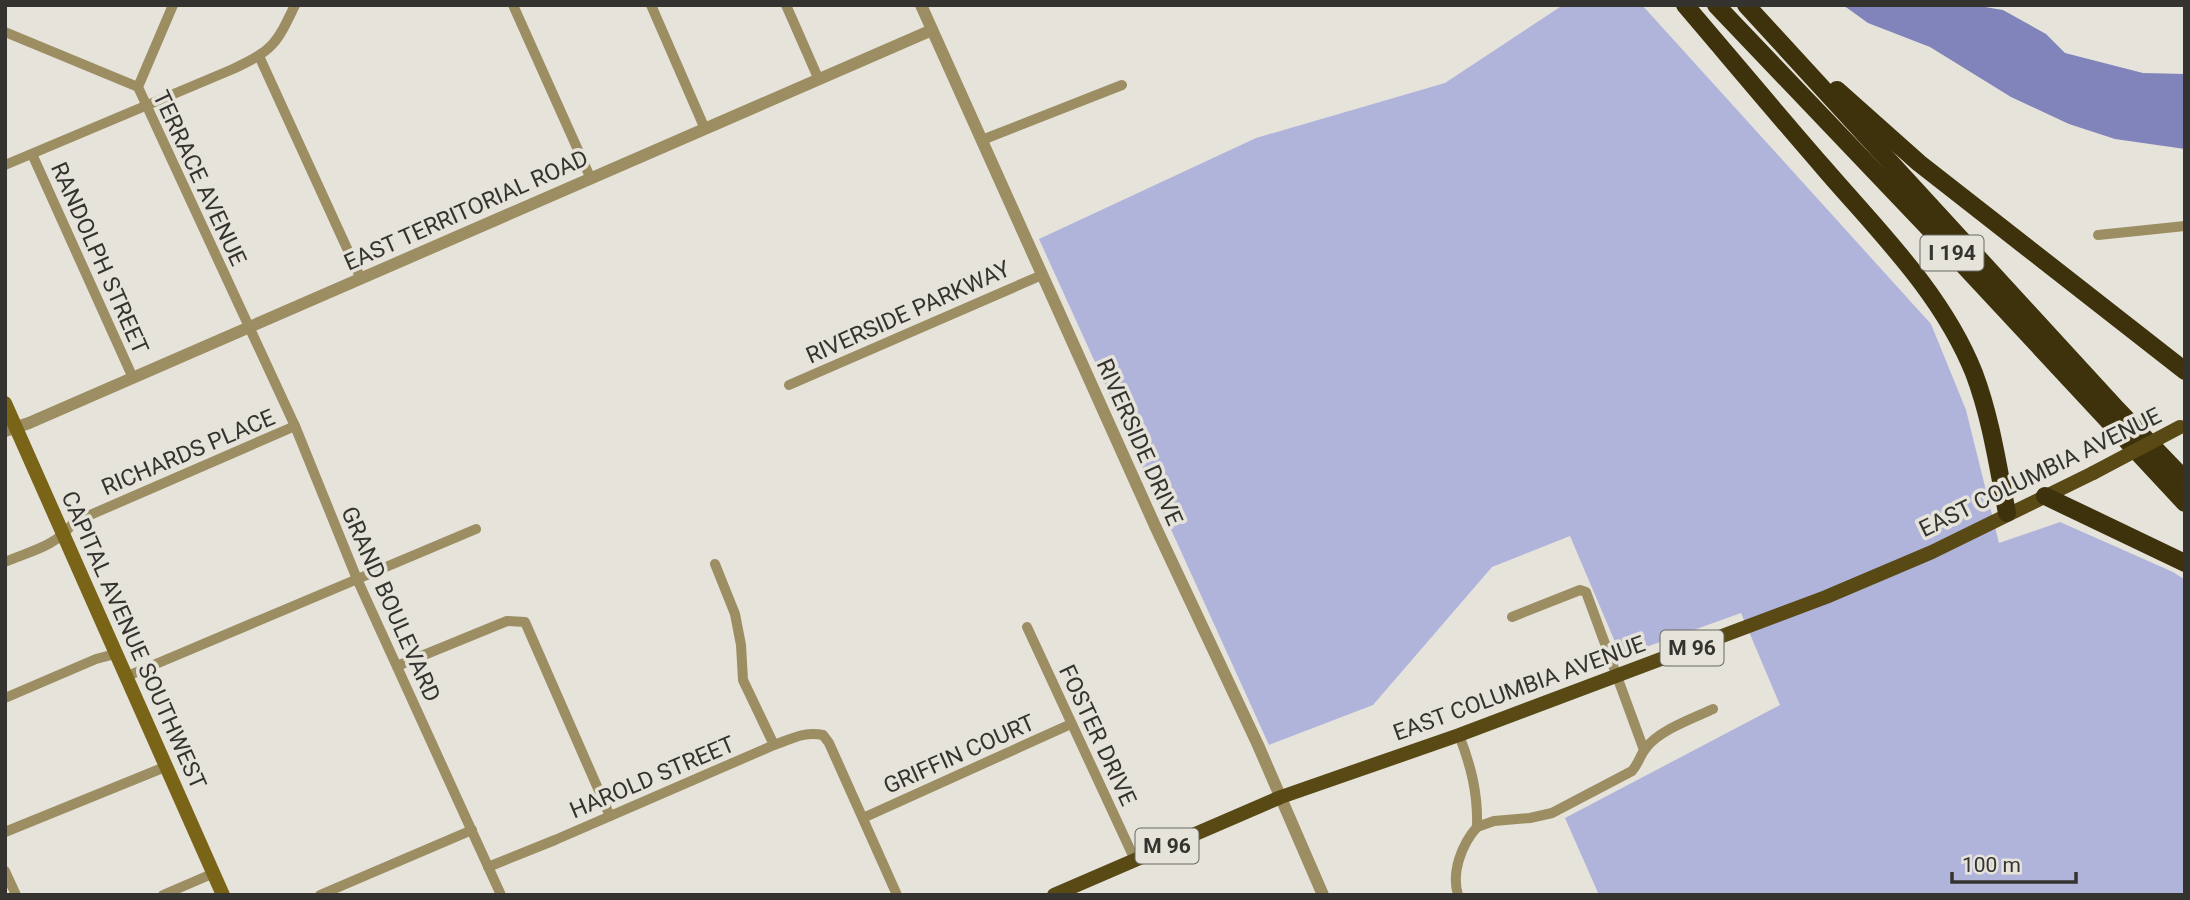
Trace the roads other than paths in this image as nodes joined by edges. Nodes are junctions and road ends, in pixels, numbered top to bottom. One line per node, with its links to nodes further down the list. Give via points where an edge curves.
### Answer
1 (173, 5): 15 (street, TERRACE AVENUE)
2 (295, 5): 12 (street, via 278,40)
3 (513, 5): 21 (street)
4 (651, 5): 17 (street)
5 (786, 5): 13 (street)
6 (921, 5): 10 (street, RIVERSIDE DRIVE)
7 (1685, 5): 37 (highway, via 1882,232 1944,315 1974,374 1987,412)
8 (1716, 5): 36 (highway, I 194)
9 (1752, 12): 27 (highway, via 1919,163); 34 (highway, I 194)
10 (932, 30): 13 (street, EAST TERRITORIAL ROAD); 18 (street, RIVERSIDE DRIVE)
11 (5, 32): 15 (street)
12 (259, 56): 16 (street); 25 (street)
13 (819, 80): 17 (street, EAST TERRITORIAL ROAD)
14 (1122, 85): 18 (street)
15 (138, 87): 16 (street, TERRACE AVENUE)
16 (146, 106): 19 (street); 26 (street, TERRACE AVENUE)
17 (705, 129): 21 (street, EAST TERRITORIAL ROAD)
18 (982, 140): 24 (street, RIVERSIDE DRIVE)
19 (32, 154): 20 (street); 28 (street, RANDOLPH STREET)
20 (5, 165)
21 (592, 178): 25 (street, EAST TERRITORIAL ROAD)
22 (2185, 226): 23 (street)
23 (2098, 235)
24 (1042, 275): 29 (street, RIVERSIDE PARKWAY); 57 (street, RIVERSIDE DRIVE)
25 (361, 279): 26 (street, EAST TERRITORIAL ROAD)
26 (248, 328): 28 (street, EAST TERRITORIAL ROAD); 31 (street, GRAND BOULEVARD)
27 (2185, 371)
28 (133, 378): 33 (street, EAST TERRITORIAL ROAD)
29 (789, 385)
30 (5, 403): 33 (main road, CAPITAL AVENUE SOUTHWEST)
31 (295, 426): 39 (street, RICHARDS PLACE, via 74,522); 43 (street, GRAND BOULEVARD)
32 (2182, 426): 35 (main road, EAST COLUMBIA AVENUE / M 96, bridge)
33 (11, 429): 39 (main road, CAPITAL AVENUE SOUTHWEST)
34 (2185, 480)
35 (2045, 496): 37 (main road, EAST COLUMBIA AVENUE / M 96); 41 (highway)
36 (2185, 503)
37 (2007, 513): 48 (main road, EAST COLUMBIA AVENUE / M 96, via 1826,597)
38 (476, 529): 43 (street)
39 (63, 536): 40 (street, RICHARDS PLACE); 46 (main road, CAPITAL AVENUE SOUTHWEST)
40 (5, 562)
41 (2185, 563)
42 (715, 564): 54 (street, via 735,614 743,680)
43 (357, 579): 47 (street, GRAND BOULEVARD); 49 (street)
44 (1512, 617): 48 (street, via 1580,590 1586,592)
45 (1027, 627): 52 (street, FOSTER DRIVE)
46 (115, 654): 49 (main road, CAPITAL AVENUE SOUTHWEST); 50 (street)
47 (397, 666): 58 (street, via 507,621 525,622); 61 (street, GRAND BOULEVARD)
48 (1616, 676): 53 (main road, EAST COLUMBIA AVENUE / M 96); 55 (street)
49 (125, 677): 56 (main road, CAPITAL AVENUE SOUTHWEST)
50 (5, 698)
51 (1713, 709): 55 (street)
52 (1071, 724): 59 (street, GRIFFIN COURT); 63 (street, FOSTER DRIVE)
53 (1459, 735): 57 (main road, EAST COLUMBIA AVENUE / M 96); 60 (street, via 1474,777)
54 (774, 745): 58 (street, HAROLD STREET); 59 (street, HAROLD STREET, via 802,734 823,735)
55 (1644, 750): 60 (street, via 1632,771 1552,813)
56 (165, 767): 62 (street); 66 (main road, CAPITAL AVENUE SOUTHWEST)
57 (1281, 797): 63 (main road, EAST COLUMBIA AVENUE / M 96); 74 (street, RIVERSIDE DRIVE)
58 (610, 816): 64 (street, HAROLD STREET)
59 (863, 818): 72 (street)
60 (1477, 827): 75 (street, via 1456,866)
61 (472, 830): 64 (street, GRAND BOULEVARD); 70 (street)
62 (5, 832)
63 (1135, 860): 73 (main road, EAST COLUMBIA AVENUE / M 96)
64 (488, 867): 71 (street, GRAND BOULEVARD)
65 (5, 872): 67 (street)
66 (214, 873): 68 (street); 69 (main road, CAPITAL AVENUE SOUTHWEST)
67 (16, 895)
68 (163, 895)
69 (223, 895)
70 (320, 895)
71 (501, 895)
72 (897, 895)
73 (1054, 895)
74 (1323, 895)
75 (1458, 895)

